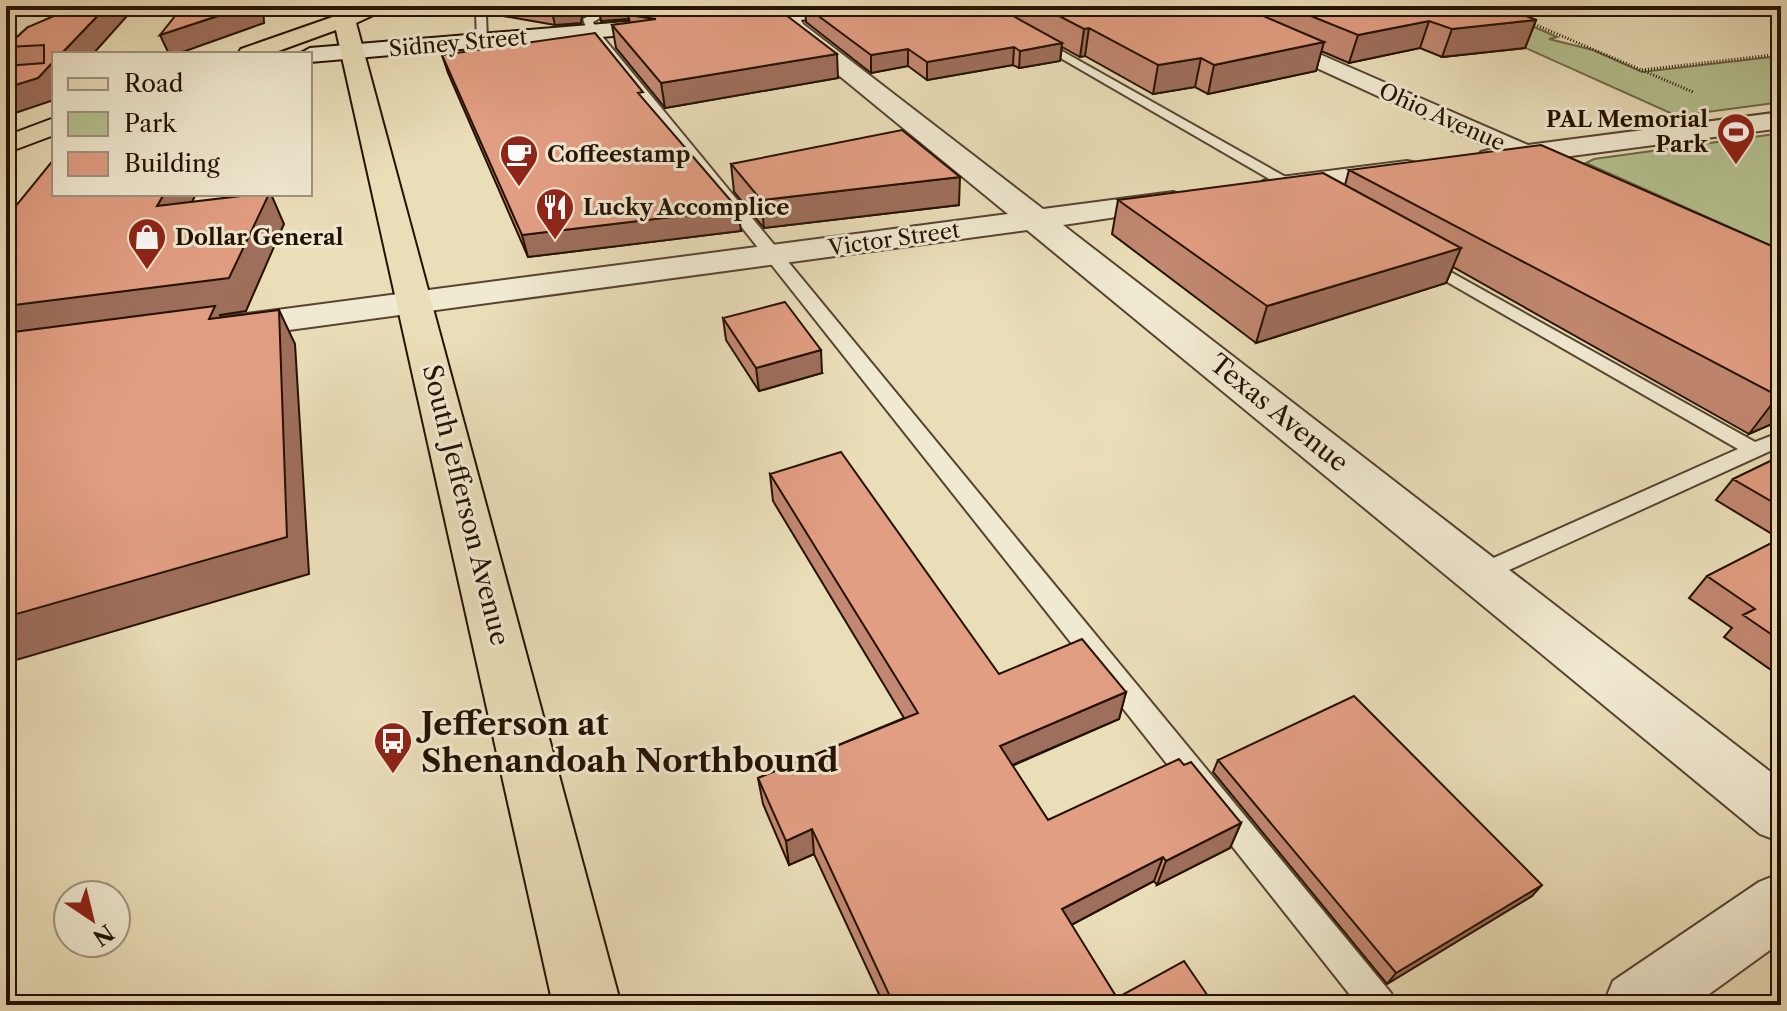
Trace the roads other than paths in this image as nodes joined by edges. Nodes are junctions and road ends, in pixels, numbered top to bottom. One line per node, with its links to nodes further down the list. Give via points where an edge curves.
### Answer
1 (383, 6): 7 (main road)
2 (496, 6): 10 (lane, via 481,12)
3 (617, 6): 9 (lane, via 587,21)
4 (893, 6): 6 (street, Sidney Street)
5 (1192, 6): 16 (street, Ohio Avenue)
6 (786, 11): 9 (street, Sidney Street); 24 (street, Texas Avenue, via 794,27)
7 (347, 26): 10 (street, Sidney Street); 11 (main road); 12 (street, Sidney Street); 27 (main road, South Jefferson Avenue)
8 (1018, 29): 20 (lane)
9 (592, 31): 10 (street, Sidney Street); 26 (lane)
10 (482, 41)
11 (256, 52)
12 (312, 53)
13 (1781, 120): 16 (street)
14 (52, 127): 15 (main road)
15 (6, 145)
16 (1523, 153): 17 (street); 19 (street, Ohio Avenue)
17 (1462, 162)
18 (1431, 166): 20 (street)
19 (1572, 174)
20 (1290, 185): 21 (street); 23 (lane)
21 (1244, 191)
22 (1198, 198): 24 (street, Victor Street)
23 (1322, 204)
24 (1036, 220): 26 (street, Victor Street); 31 (street, Texas Avenue)
25 (1400, 248): 30 (lane)
26 (774, 255): 27 (street, Victor Street); 35 (lane)
27 (417, 302): 28 (street, Victor Street); 34 (main road, South Jefferson Avenue)
28 (189, 333)
29 (1781, 438): 30 (lane)
30 (1754, 450): 31 (lane)
31 (1479, 574): 32 (street, Texas Avenue)
32 (1781, 815)
33 (1781, 904): 36 (street)
34 (587, 1005)
35 (1379, 1005)
36 (1637, 1005)

